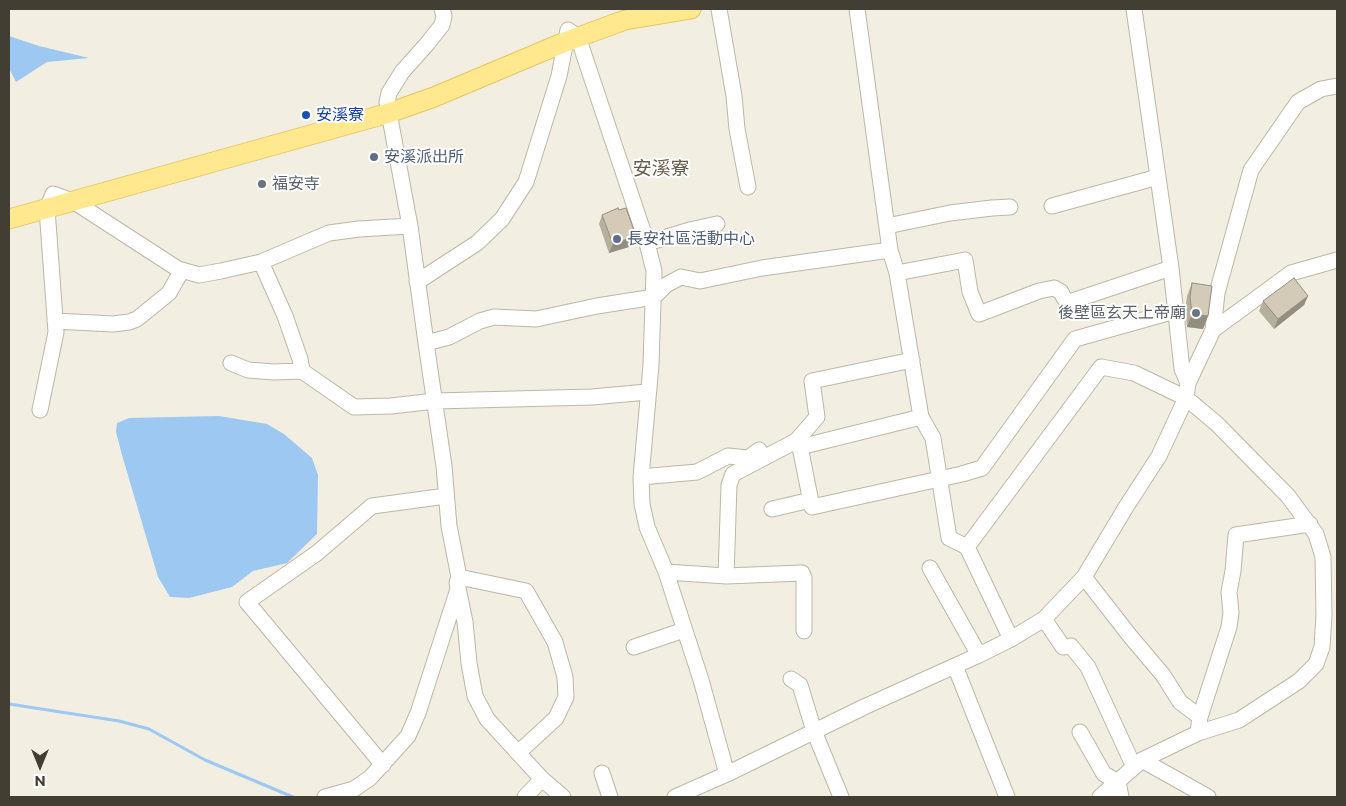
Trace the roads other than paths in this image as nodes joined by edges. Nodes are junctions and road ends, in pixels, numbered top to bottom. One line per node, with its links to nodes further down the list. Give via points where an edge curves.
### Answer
1 (442, 9): 9 (street, via 442,25 402,72 389,93)
2 (633, 9): 7 (main road, via 623,10)
3 (691, 9): 7 (main road, via 625,20)
4 (720, 9): 11 (street)
5 (857, 9): 20 (street)
6 (1134, 9): 10 (street)
7 (570, 37): 9 (main road, via 434,97); 21 (street); 28 (street, via 526,182 502,219 476,243)
8 (1337, 86): 32 (street, via 1321,89 1298,102 1251,170 1217,293)
9 (388, 108): 12 (main road); 13 (main road); 19 (street)
10 (1158, 178): 15 (street); 25 (street)
11 (748, 187)
12 (50, 201): 13 (main road); 14 (main road); 17 (main road); 31 (street)
13 (73, 201): 26 (street)
14 (9, 206)
15 (1052, 206)
16 (1010, 207): 20 (street, via 950,213)
17 (9, 219)
18 (717, 224): 21 (street)
19 (410, 226): 24 (street, via 329,233); 28 (street)
20 (887, 226): 22 (street)
21 (647, 243): 29 (street, via 654,271)
22 (890, 250): 27 (street); 29 (street, via 762,268 700,281 682,277 666,285)
23 (1337, 260): 32 (street, via 1291,274)
24 (261, 262): 26 (street, via 199,275); 36 (street, via 285,316)
25 (1171, 268): 27 (street, via 1069,302 1054,288 979,314 970,292 965,260); 30 (street)
26 (182, 270): 31 (street, via 169,293 137,319 113,324)
27 (897, 273): 34 (street)
28 (417, 282): 33 (street)
29 (654, 297): 33 (street, via 536,319 494,317); 38 (street)
30 (1175, 311): 37 (street); 45 (street, via 1075,339 982,468)
31 (55, 321): 40 (street, via 56,332)
32 (1214, 330): 37 (street)
33 (426, 343): 39 (street)
34 (912, 360): 41 (street); 43 (street, via 812,381 817,417)
35 (231, 363): 36 (street, via 248,370)
36 (302, 371): 39 (street, via 354,407)
37 (1187, 391): 49 (street, via 1288,496); 50 (street, via 1101,366); 54 (street, via 1159,456)
38 (647, 392): 39 (street, via 592,397); 44 (street)
39 (435, 401): 46 (street)
40 (40, 410)
41 (921, 417): 43 (street); 45 (street, via 933,438)
42 (777, 441): 44 (street, via 748,458 728,456 697,472)
43 (798, 444): 47 (street); 53 (street, via 733,474 729,485)
44 (641, 477): 52 (street, via 647,527)
45 (939, 478): 47 (street, via 812,507); 50 (street, via 950,538)
46 (446, 496): 55 (street); 70 (street, via 372,506 317,552 247,602)
47 (811, 500): 48 (street)
48 (772, 509)
49 (1310, 524): 64 (street, via 1236,535 1229,627); 67 (street, via 1323,557 1322,647 1316,664 1298,681 1239,720)
50 (967, 546): 59 (street)
51 (930, 568): 61 (street)
52 (666, 572): 53 (street); 57 (street)
53 (726, 576): 58 (street, via 802,573)
54 (1084, 577): 56 (street); 64 (street, via 1163,675 1180,702)
55 (458, 583): 68 (street, via 475,696 487,719); 68 (street, via 526,590 555,642 565,677 566,697 556,718); 70 (street, via 418,713 408,736)
56 (1044, 619): 59 (street); 69 (street, via 1064,647 1071,646 1088,667)
57 (684, 630): 60 (street); 72 (street)
58 (804, 631)
59 (1011, 639): 61 (street)
60 (634, 647)
61 (979, 655): 62 (street)
62 (955, 666): 65 (street); 82 (street)
63 (791, 679): 65 (street, via 800,685)
64 (1200, 717): 67 (street)
65 (814, 731): 72 (street); 81 (street)
66 (1080, 732): 74 (street, via 1104,774)
67 (1198, 733): 69 (street)
68 (518, 753): 73 (street)
69 (1138, 764): 74 (street); 84 (street)
70 (383, 766): 76 (street, via 354,789)
71 (602, 773): 80 (street)
72 (727, 774): 75 (street)
73 (543, 780): 77 (street); 78 (street); 79 (street)
74 (1120, 790): 83 (street)
75 (678, 796)
76 (325, 797)
77 (524, 797)
78 (544, 797)
79 (563, 797)
80 (610, 797)
81 (840, 797)
82 (1007, 797)
83 (1100, 797)
84 (1208, 797)

